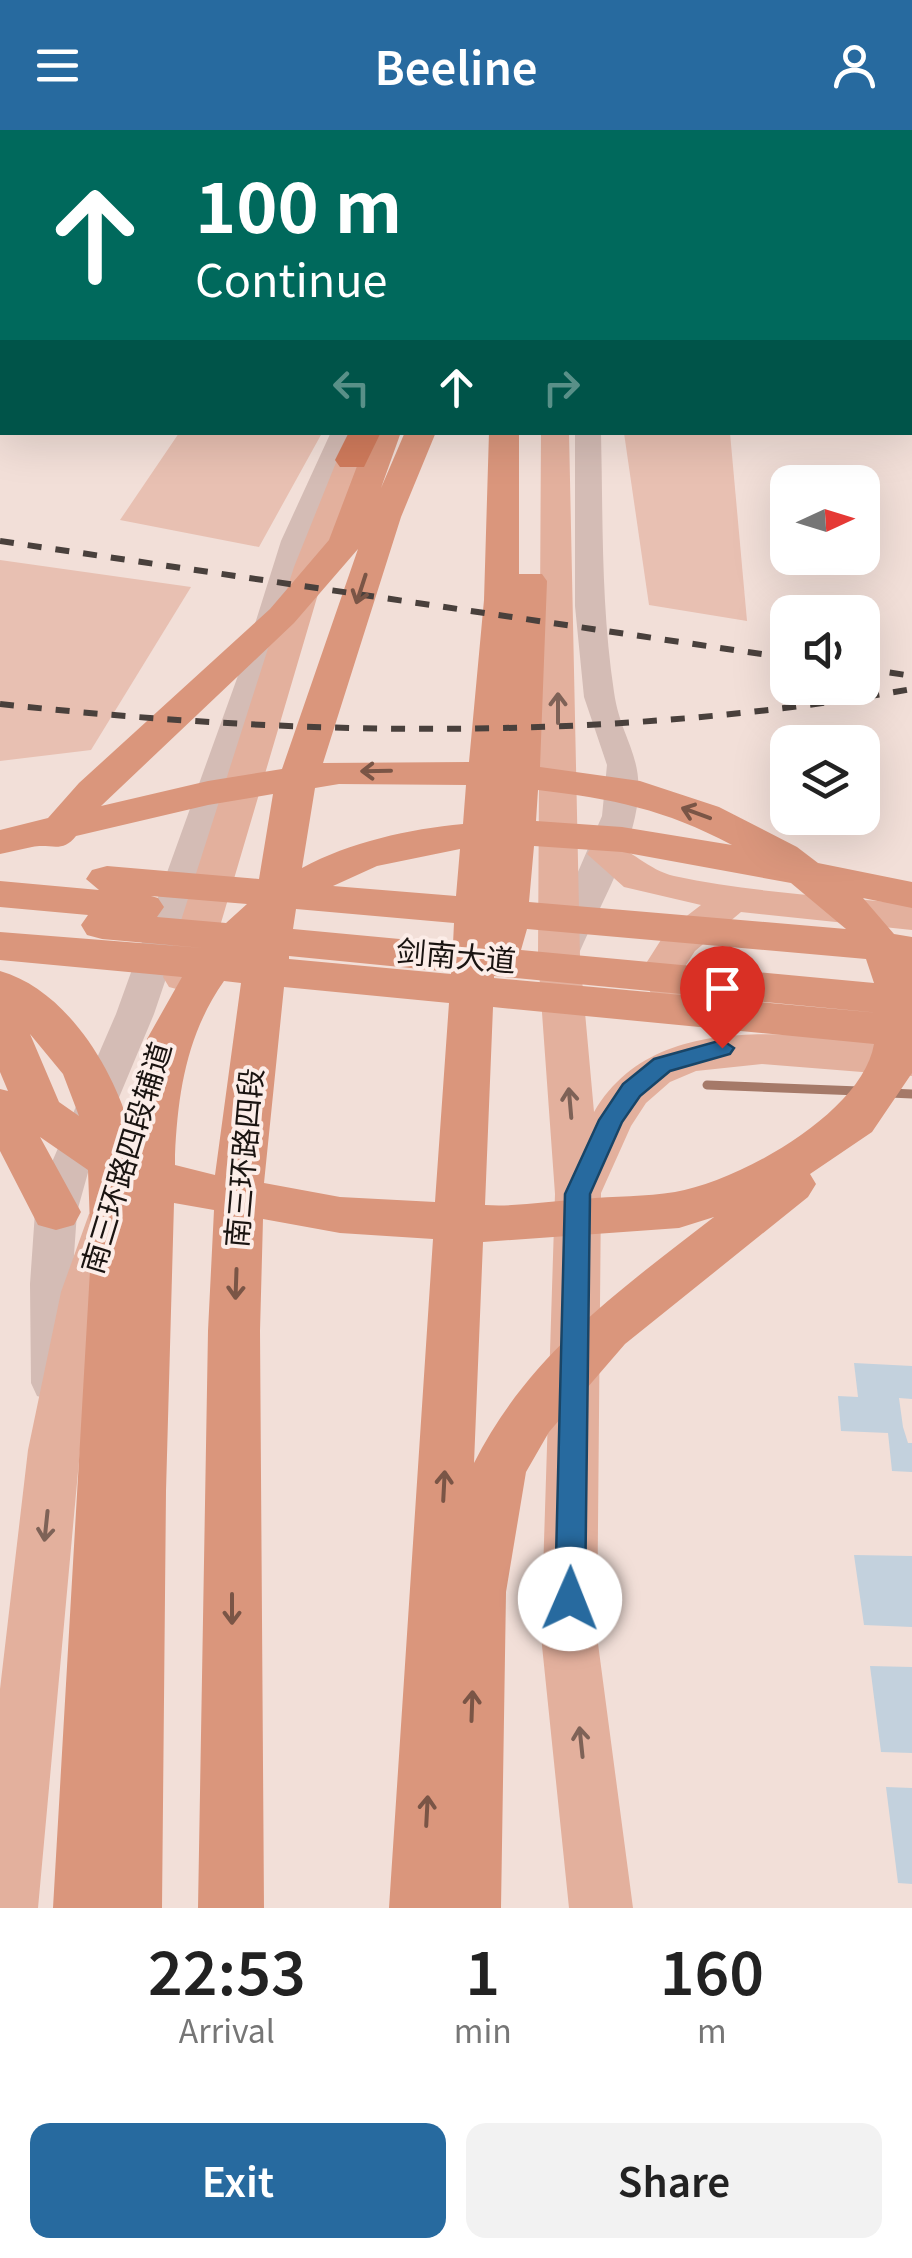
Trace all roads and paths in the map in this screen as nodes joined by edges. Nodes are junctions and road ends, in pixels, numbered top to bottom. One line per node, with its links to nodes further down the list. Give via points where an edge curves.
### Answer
1 (420, 435): 8 (highway, 南三环路四段, one-way to 8, via 385,518)
2 (504, 435): 31 (highway, via 501,600)
3 (527, 435): 31 (highway, via 527,692 505,950)
4 (556, 435): 21 (main road, one-way to 4)
5 (588, 435): 11 (main road, via 590,606 599,696 622,764 619,816)
6 (361, 438): 7 (main road, 南三环路四段辅道); 18 (highway, via 346,543 244,653 92,791 34,860 6,906)
7 (227, 780): 9 (highway); 17 (main road, 南三环路四段辅道); 33 (main road)
8 (293, 796): 17 (highway); 40 (highway, 南三环路四段, one-way to 40, via 240,1172)
9 (0, 816)
10 (0, 824): 23 (highway, via 40,831 65,845 79,859 81,890 59,958 40,977)
11 (606, 854): 14 (main road, via 638,878); 21 (main road)
12 (2, 869): 20 (highway); 22 (highway, 剑南大道); 30 (highway, one-way to 12, via 894,1066 902,1012 886,953 857,915 784,856 705,815 642,794 502,774 340,772 208,793 44,835)
13 (912, 894): 39 (highway, via 602,836 451,837 388,848 310,879 261,910 222,950 178,1017 155,1117)
14 (736, 900): 16 (main road); 27 (main road, via 678,941 663,970 667,991)
15 (0, 916): 24 (highway, 剑南大道)
16 (912, 917)
17 (199, 924): 34 (main road, 南三环路四段辅道, via 85,1292)
18 (0, 935)
19 (0, 946): 26 (highway)
20 (912, 949)
21 (559, 958): 32 (main road, one-way to 21)
22 (912, 975)
23 (0, 990): 38 (highway, via 50,1023 86,1070 109,1128 116,1176)
24 (912, 1001)
25 (0, 1016): 30 (highway, via 40,1112 85,1145 173,1184 340,1215 493,1224 678,1210 748,1187)
26 (912, 1032)
27 (722, 1048): 28 (main road); 32 (main road, via 662,1065 631,1090)
28 (912, 1061)
29 (0, 1104): 33 (highway)
30 (855, 1120): 42 (highway, one-way to 30, via 476,1592 499,1469 530,1416 606,1329 811,1168)
31 (464, 1129): 41 (highway, one-way to 31)
32 (578, 1194): 35 (main road, one-way to 32, via 569,1636)
33 (56, 1212): 34 (main road)
34 (54, 1450): 36 (main road, 南三环路四段辅道, one-way to 36)
35 (588, 1806): 43 (main road); 44 (main road)
36 (8, 1813): 37 (main road, 南三环路四段辅道)
37 (8, 1901)
38 (86, 1908)
39 (130, 1908)
40 (231, 1908)
41 (422, 1908)
42 (468, 1908)
43 (584, 1908)
44 (601, 1908)

